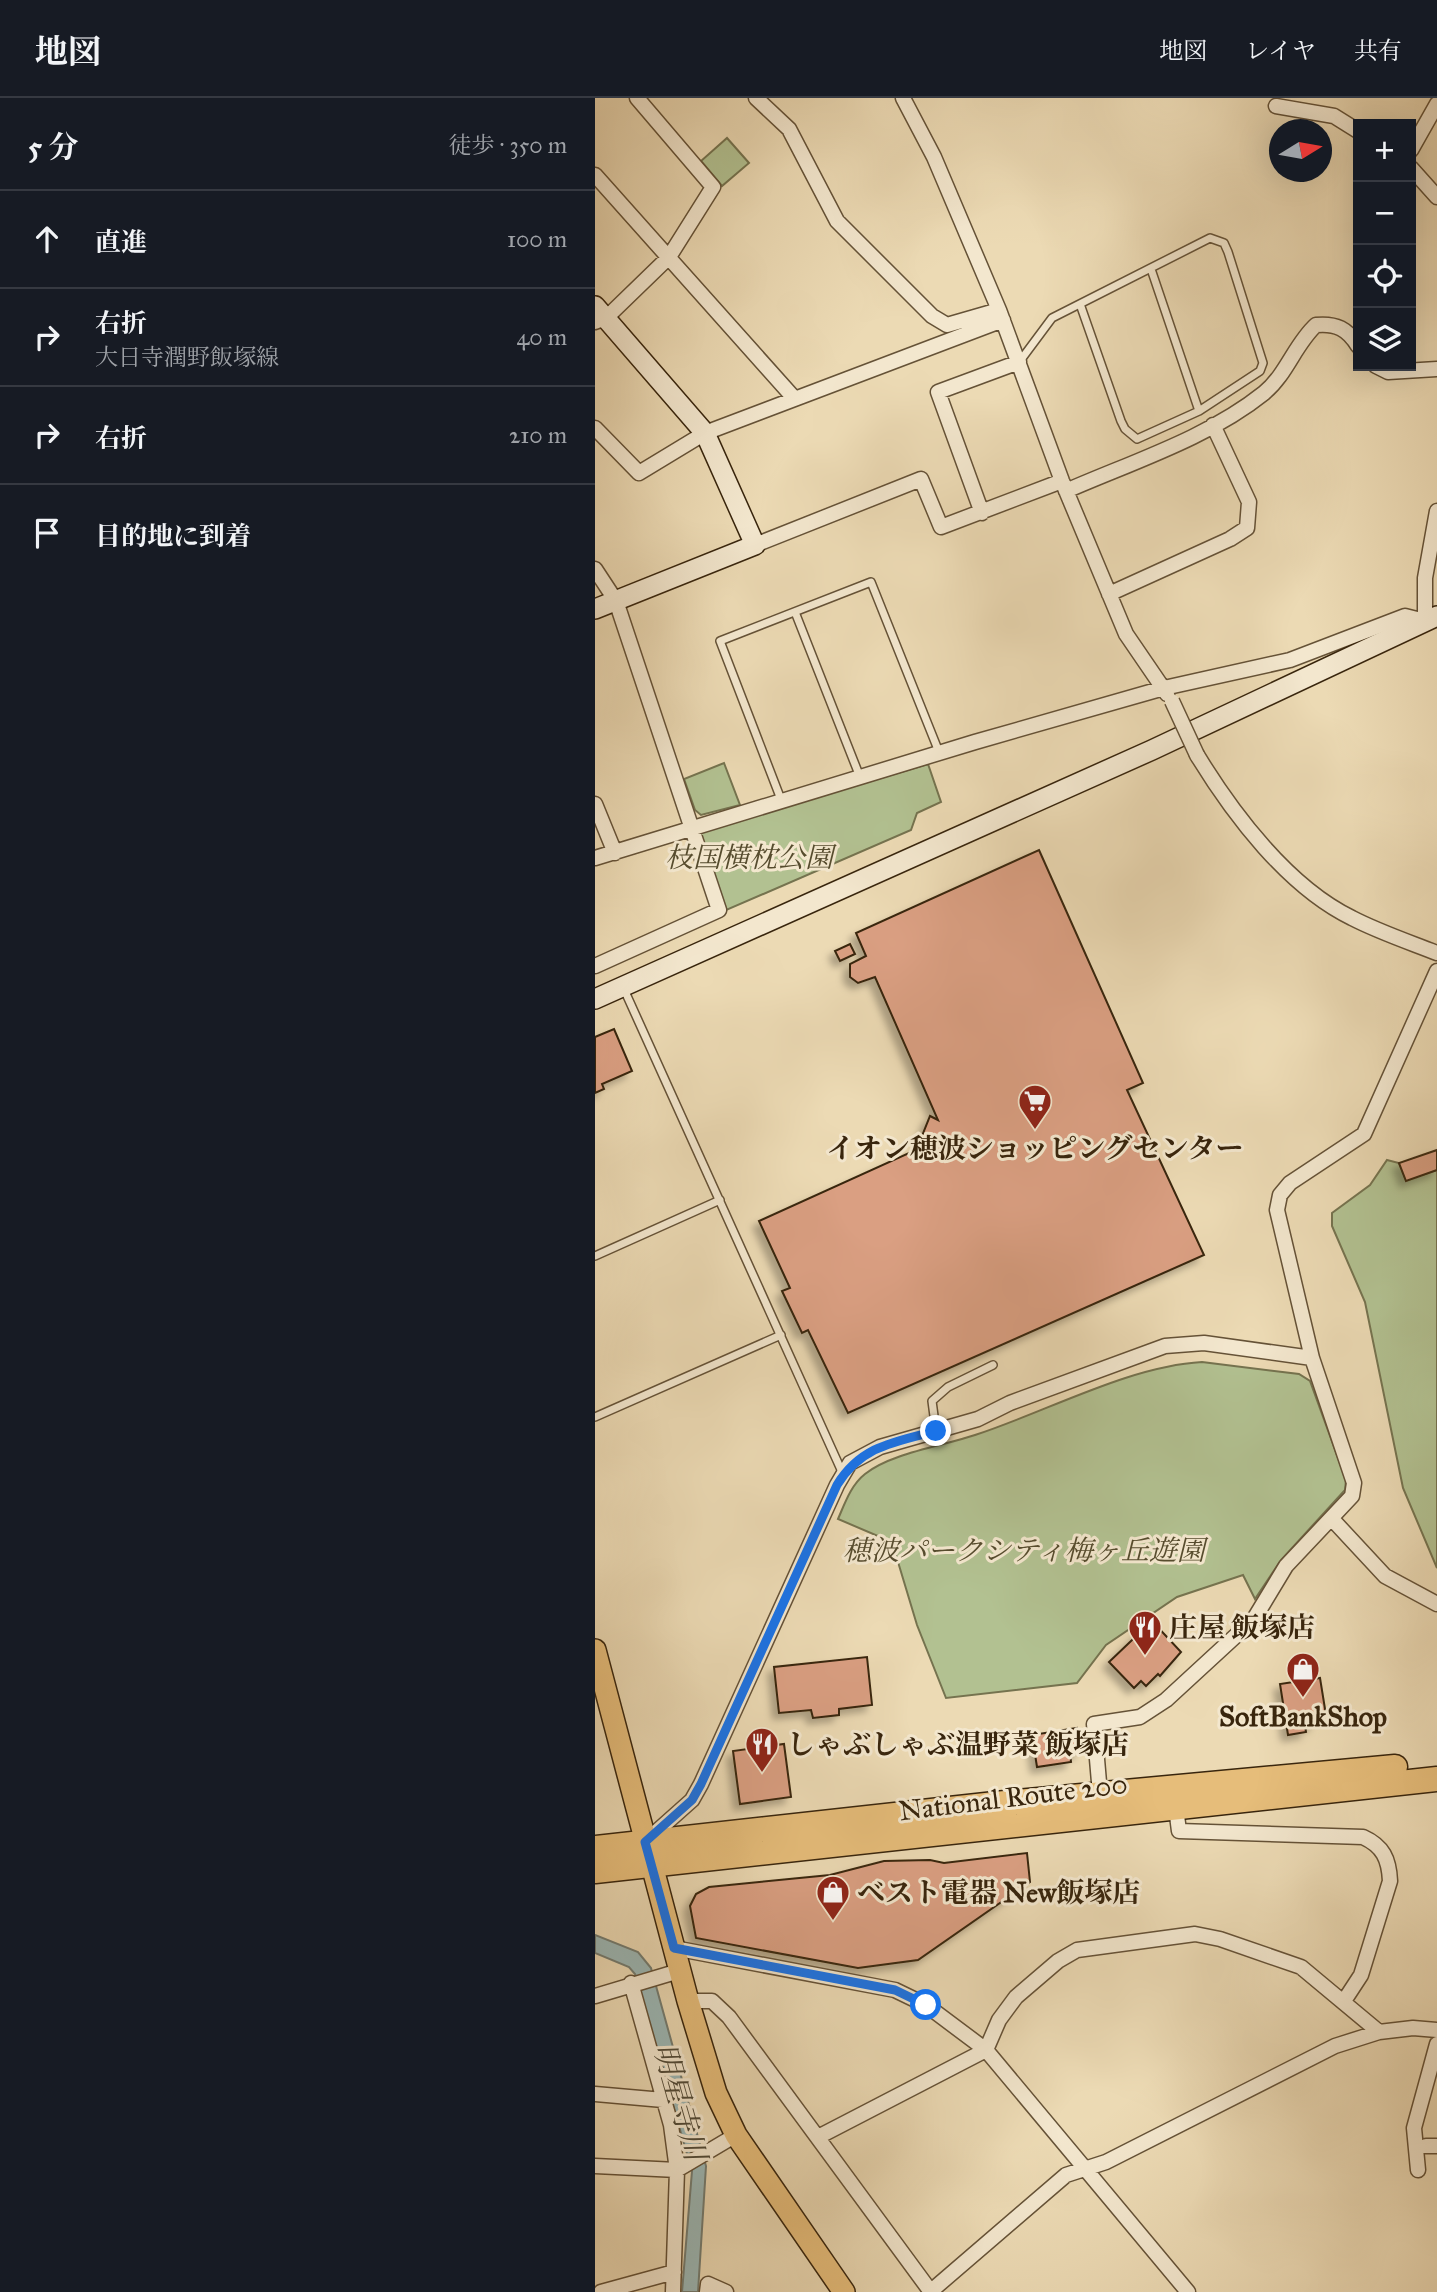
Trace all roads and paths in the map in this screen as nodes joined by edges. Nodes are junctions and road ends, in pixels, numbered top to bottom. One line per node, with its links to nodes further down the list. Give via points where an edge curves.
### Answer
1 (637, 98): 11 (street, via 713,187)
2 (756, 98): 15 (street, via 789,129 837,221 932,316 947,325)
3 (903, 98): 15 (street, via 935,157)
4 (1437, 104): 7 (street)
5 (1276, 106): 6 (street, via 1334,116)
6 (1353, 128)
7 (1416, 141)
8 (1416, 174): 10 (street)
9 (595, 175): 11 (street)
10 (1437, 197)
11 (669, 257): 14 (street); 22 (street)
12 (1151, 270): 13 (lane); 23 (lane); 23 (lane, via 1210,238 1216,238 1228,252 1263,355 1260,371)
13 (1080, 304): 17 (lane, via 1052,318); 23 (lane, via 1121,421 1132,437 1143,439)
14 (599, 315): 26 (street)
15 (1001, 315): 17 (street); 22 (street)
16 (1353, 337): 24 (street, via 1338,326 1316,325 1279,379)
17 (1019, 362): 27 (street); 28 (street, via 938,392)
18 (1437, 369): 19 (street)
19 (1416, 370)
20 (1386, 371): 21 (street)
21 (1404, 371)
22 (794, 398): 26 (street)
23 (1199, 411)
24 (1213, 425): 27 (street); 32 (street, via 1249,502 1247,528)
25 (595, 428): 26 (street, via 639,473)
26 (705, 433): 30 (street)
27 (1064, 486): 28 (street); 32 (street)
28 (982, 513): 30 (street, via 941,527 921,479)
29 (1436, 518): 36 (street, via 1424,587)
30 (755, 545): 33 (street)
31 (595, 569): 33 (street)
32 (1109, 594): 37 (street, via 1126,634)
33 (616, 601): 34 (street); 42 (street)
34 (595, 609)
35 (795, 612): 38 (lane, via 871,582); 39 (lane); 40 (lane, via 720,641)
36 (1431, 619): 37 (street, via 1405,617 1290,660); 48 (street, via 1152,750)
37 (1168, 695): 38 (street); 45 (street, bridge, via 1222,795 1308,891 1351,918)
38 (939, 753): 39 (street)
39 (860, 778): 40 (street)
40 (782, 802): 42 (street)
41 (595, 804): 43 (street)
42 (691, 829): 43 (street); 46 (street, via 719,910)
43 (615, 853): 44 (street)
44 (595, 858)
45 (1437, 953)
46 (595, 966)
47 (1437, 971): 53 (street, via 1364,1134 1290,1183 1280,1195 1277,1210)
48 (623, 986): 49 (street); 50 (lane)
49 (595, 999)
50 (720, 1200): 51 (lane); 52 (lane)
51 (595, 1256)
52 (781, 1335): 55 (lane); 57 (lane)
53 (1312, 1358): 56 (street, via 1204,1343 1165,1346); 58 (street, via 1354,1483 1352,1496)
54 (993, 1365): 56 (lane, via 939,1392 932,1401)
55 (595, 1417)
56 (936, 1431): 57 (street, via 880,1447 850,1463)
57 (843, 1475): 65 (street, via 697,1792)
58 (1332, 1519): 59 (street, via 1385,1576); 63 (street, via 1286,1566 1254,1619 1166,1700 1140,1717 1094,1724)
59 (1437, 1604)
60 (595, 1650): 65 (main road)
61 (1437, 1762): 63 (highway, National Route 200)
62 (1437, 1779): 64 (highway, National Route 200)
63 (1100, 1794): 65 (highway, National Route 200)
64 (1176, 1808): 67 (highway, National Route 200); 74 (street, via 1179,1831 1363,1837 1375,1843 1389,1865 1391,1881 1361,1975)
65 (645, 1842): 66 (highway, National Route 200); 67 (main road)
66 (595, 1848)
67 (652, 1866): 68 (highway, National Route 200); 69 (main road)
68 (595, 1871)
69 (674, 1948): 70 (main road); 78 (street, via 895,1990 926,2005)
70 (670, 1974): 71 (street); 73 (main road)
71 (633, 1982): 72 (street); 80 (street)
72 (595, 1996)
73 (688, 2001): 81 (main road, via 716,2093); 82 (street, via 718,2005)
74 (1344, 2001): 76 (street); 78 (street, via 1301,1967 1220,1939 1195,1934 1115,1944 1077,1950 1058,1961 1016,1997)
75 (1437, 2030): 76 (street)
76 (1379, 2032): 85 (street, via 1297,2063 1106,2162)
77 (1437, 2044): 86 (street, via 1414,2128)
78 (986, 2050): 82 (street); 85 (street)
79 (595, 2094): 80 (street)
80 (663, 2100): 84 (street)
81 (736, 2135): 84 (street); 92 (main road)
82 (818, 2137): 93 (street)
83 (595, 2166): 84 (street)
84 (681, 2167): 87 (street)
85 (1085, 2167): 93 (street, via 1066,2175); 94 (street)
86 (1418, 2170)
87 (674, 2272): 88 (street); 89 (street)
88 (601, 2292)
89 (673, 2292)
90 (707, 2292): 91 (street, via 708,2284)
91 (726, 2292)
92 (844, 2292)
93 (931, 2292)
94 (1188, 2292)

